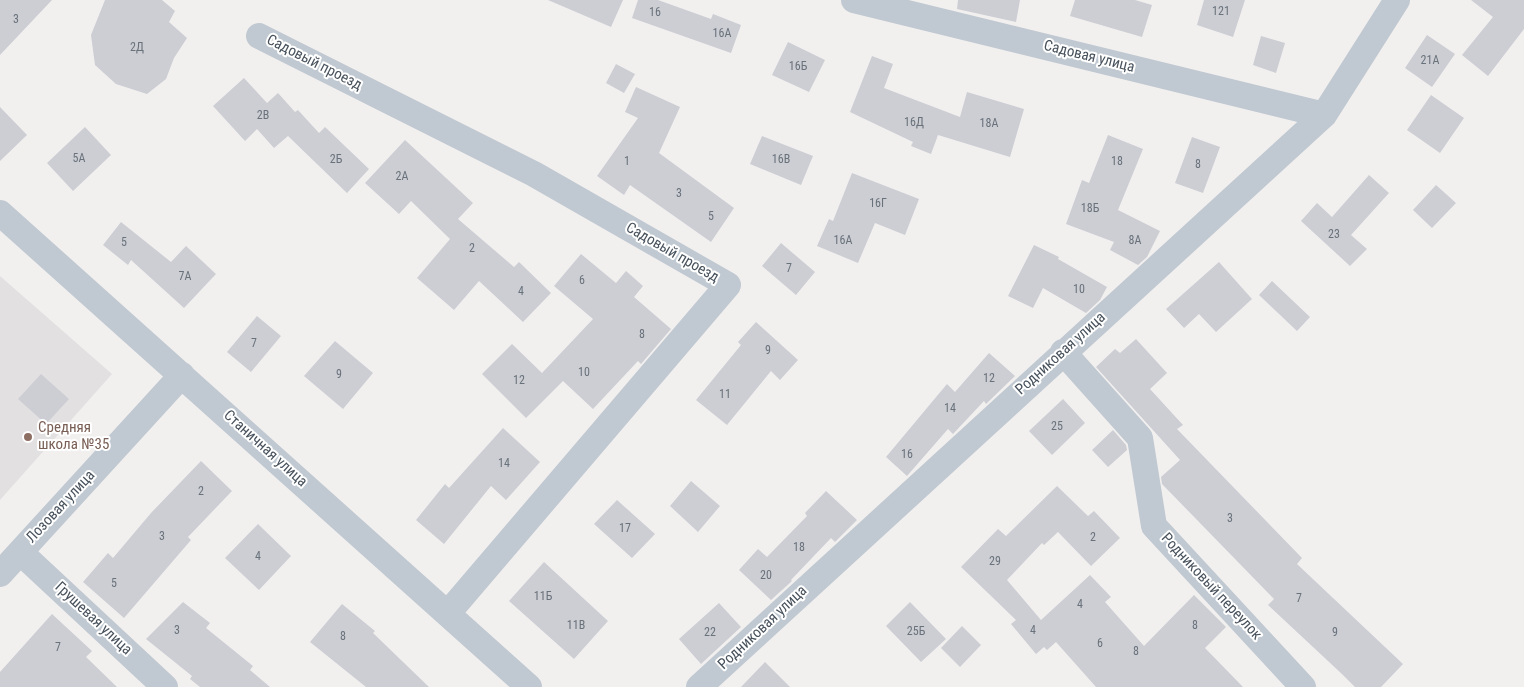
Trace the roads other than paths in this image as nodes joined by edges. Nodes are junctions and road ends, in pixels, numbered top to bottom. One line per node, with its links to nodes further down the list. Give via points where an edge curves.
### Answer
1 (854, 0): 4 (street, Садовая улица)
2 (1396, 0): 4 (street, Родниковая улица)
3 (259, 36): 10 (street, Садовый проезд, via 534,174 728,285)
4 (1324, 115): 6 (street, Родниковая улица)
5 (0, 213): 7 (street, Станичная улица)
6 (1063, 352): 13 (street, Родниковая улица); 14 (street, Родниковый переулок, via 1140,438 1154,526)
7 (182, 375): 8 (street, Лозовая улица); 10 (street, Станичная улица)
8 (20, 552): 9 (street, Лозовая улица); 11 (street, Грушевая улица)
9 (0, 574)
10 (448, 613): 12 (street, Станичная улица)
11 (165, 687)
12 (529, 687)
13 (699, 687)
14 (1303, 687)

